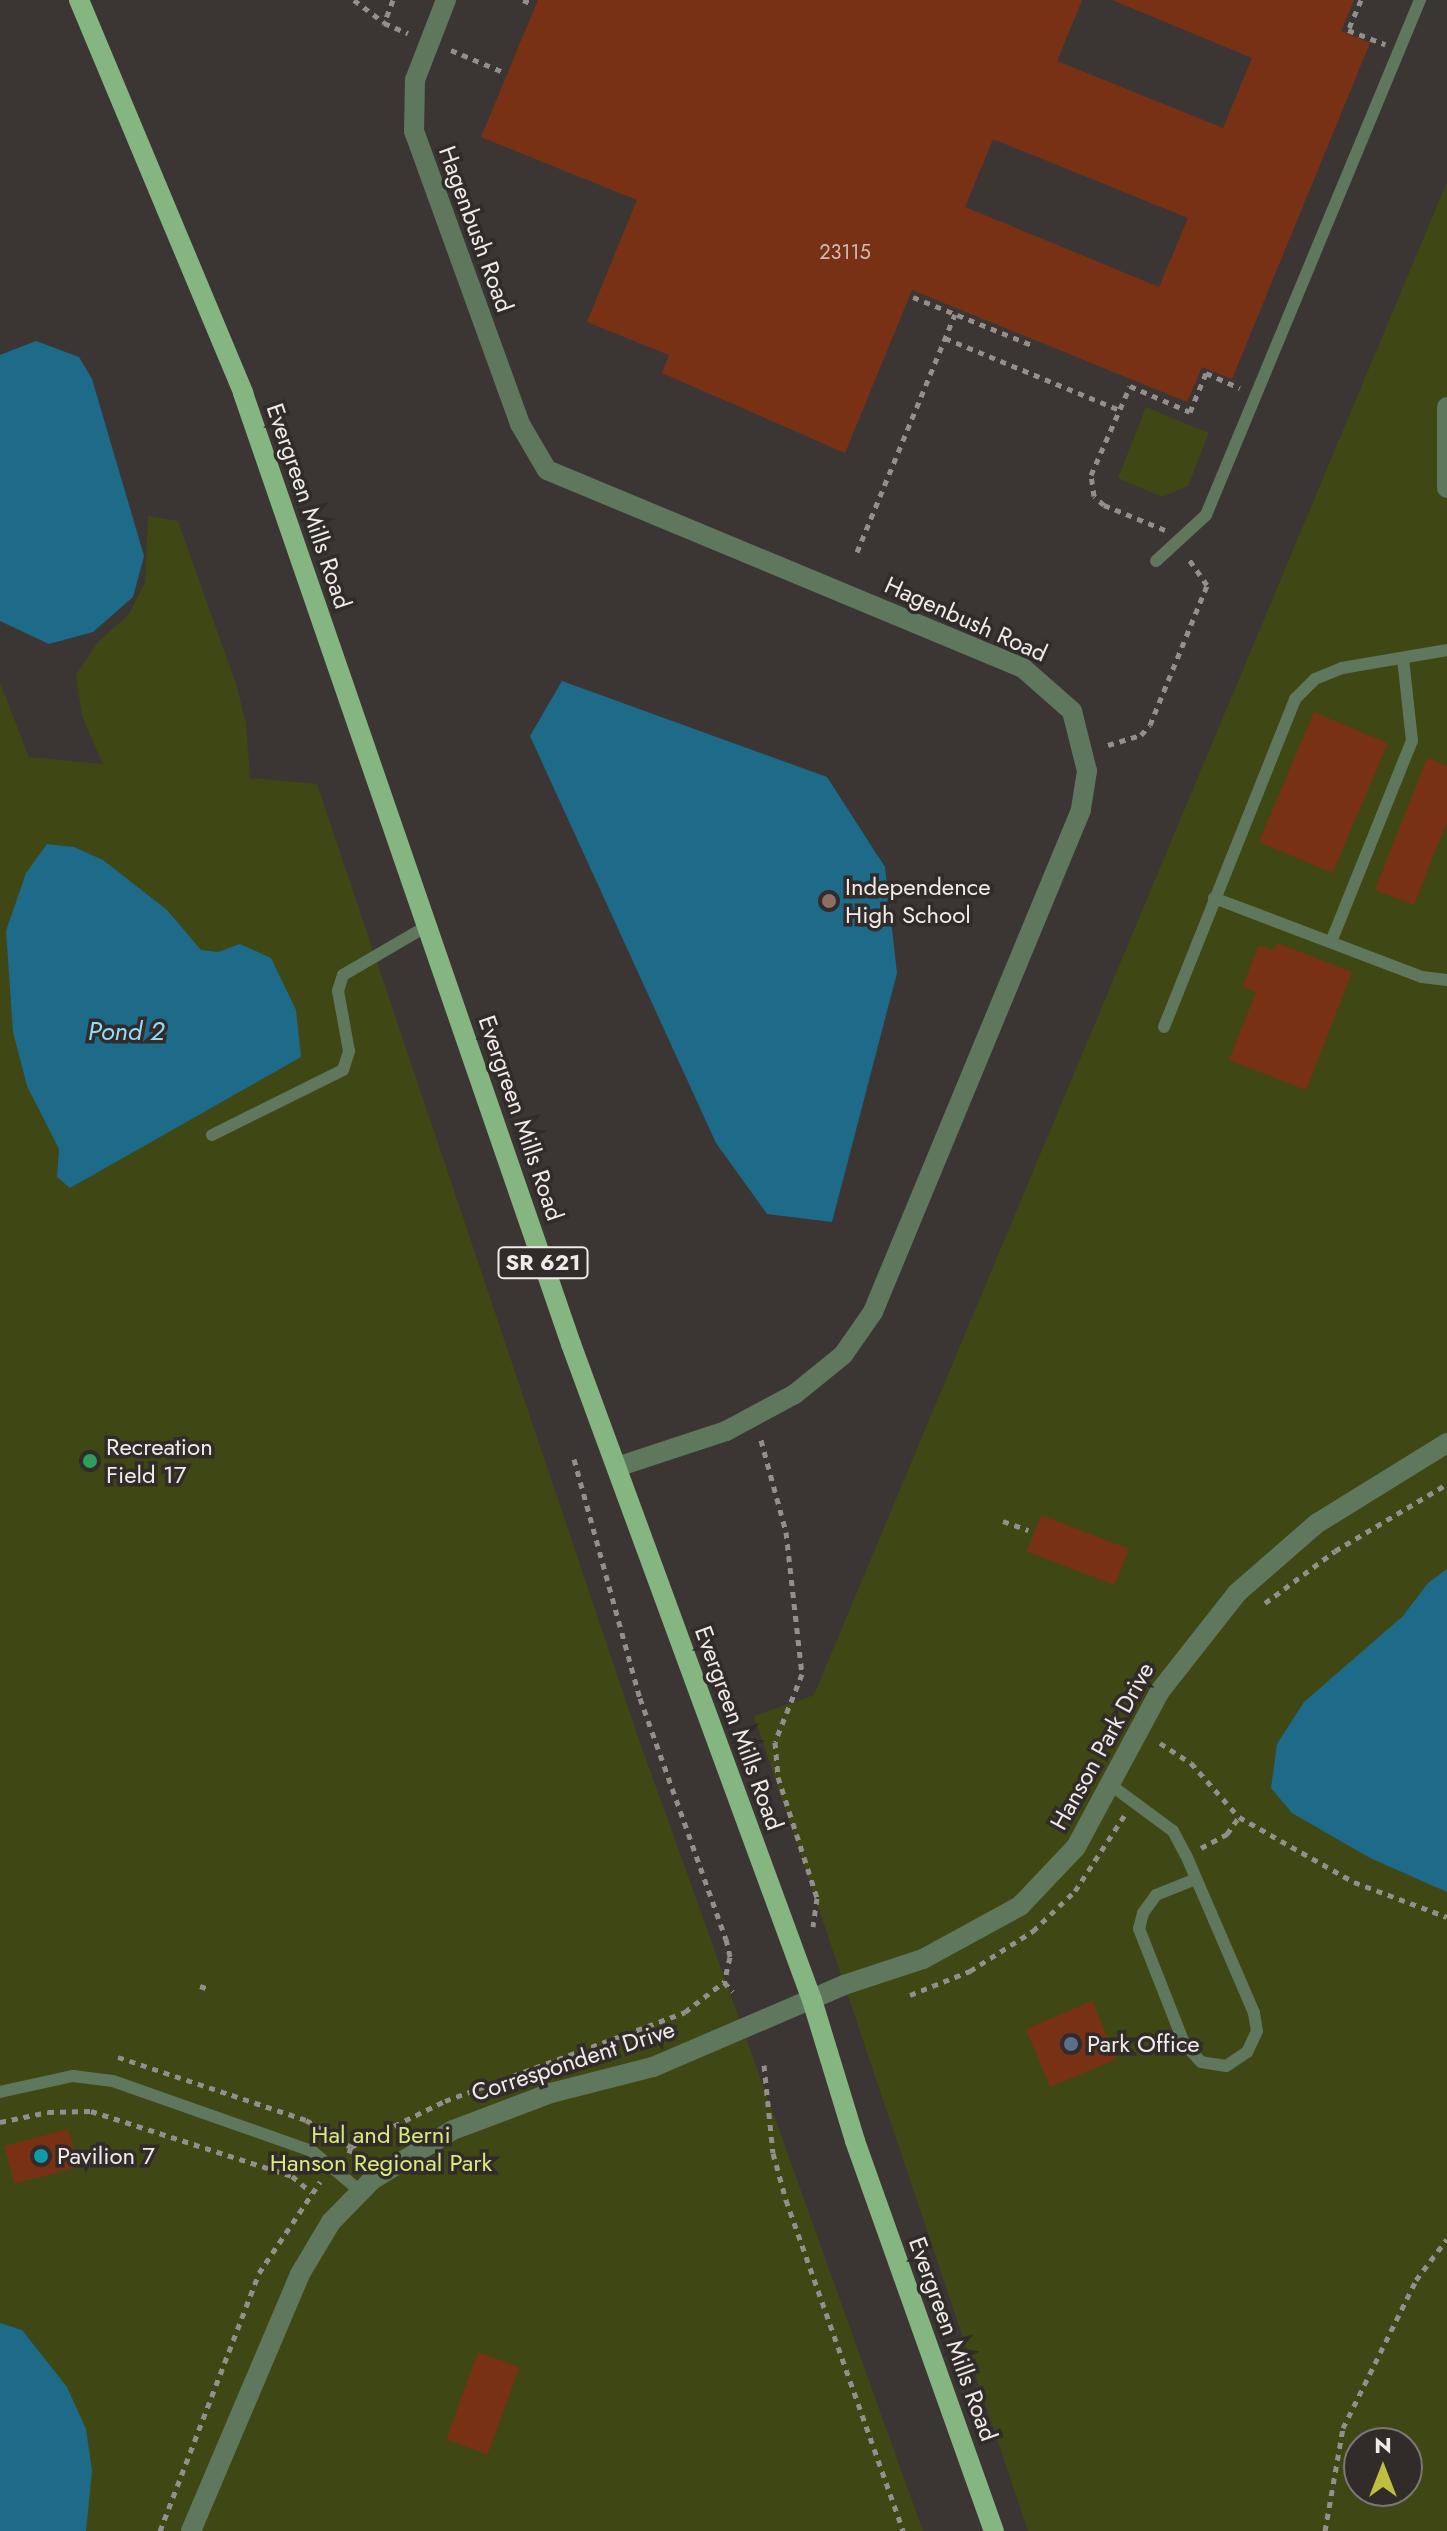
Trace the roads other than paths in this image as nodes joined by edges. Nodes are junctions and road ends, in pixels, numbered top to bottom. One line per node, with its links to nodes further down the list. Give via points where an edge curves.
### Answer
1 (79, 0): 10 (main road, Evergreen Mills Road / SR 621, via 243,393)
2 (446, 0): 16 (street, Hagenbush Road, via 415,80 414,131 520,424 547,470 1023,668 1072,711 1087,771 1081,810 873,1312 843,1355 795,1394 726,1431)
3 (1420, 0): 6 (lane, via 1206,515)
4 (1447, 407): 5 (street)
5 (1447, 488)
6 (1156, 561)
7 (1447, 650): 8 (lane)
8 (1403, 658): 9 (lane, via 1328,673 1295,699); 11 (lane, via 1412,741)
9 (1214, 898): 11 (lane); 13 (lane)
10 (427, 926): 14 (lane, via 343,975 338,991 349,1051 343,1070); 16 (main road, Evergreen Mills Road / SR 621)
11 (1331, 942): 12 (lane, via 1422,977)
12 (1447, 980)
13 (1164, 1027)
14 (212, 1135)
15 (1447, 1443): 17 (street, Hanson Park Drive, via 1316,1524 1237,1593 1160,1691)
16 (617, 1467): 19 (main road, Evergreen Mills Road / SR 621)
17 (1112, 1786): 18 (lane, via 1173,1831); 19 (street, Hanson Park Drive, via 1076,1847 1020,1906 923,1959)
18 (1196, 1879): 18 (lane, via 1257,2031 1247,2052 1226,2066 1201,2062 1184,2043 1139,1929 1156,1895)
19 (812, 2000): 21 (street, Correspondent Drive, via 653,2067 551,2093 453,2130 426,2142); 23 (main road, Evergreen Mills Road / SR 621, via 855,2141)
20 (0, 2092): 21 (lane, via 73,2076 113,2081 312,2151)
21 (360, 2191): 22 (street, Correspondent Drive, via 331,2222 300,2274)
22 (191, 2531)
23 (994, 2531)

